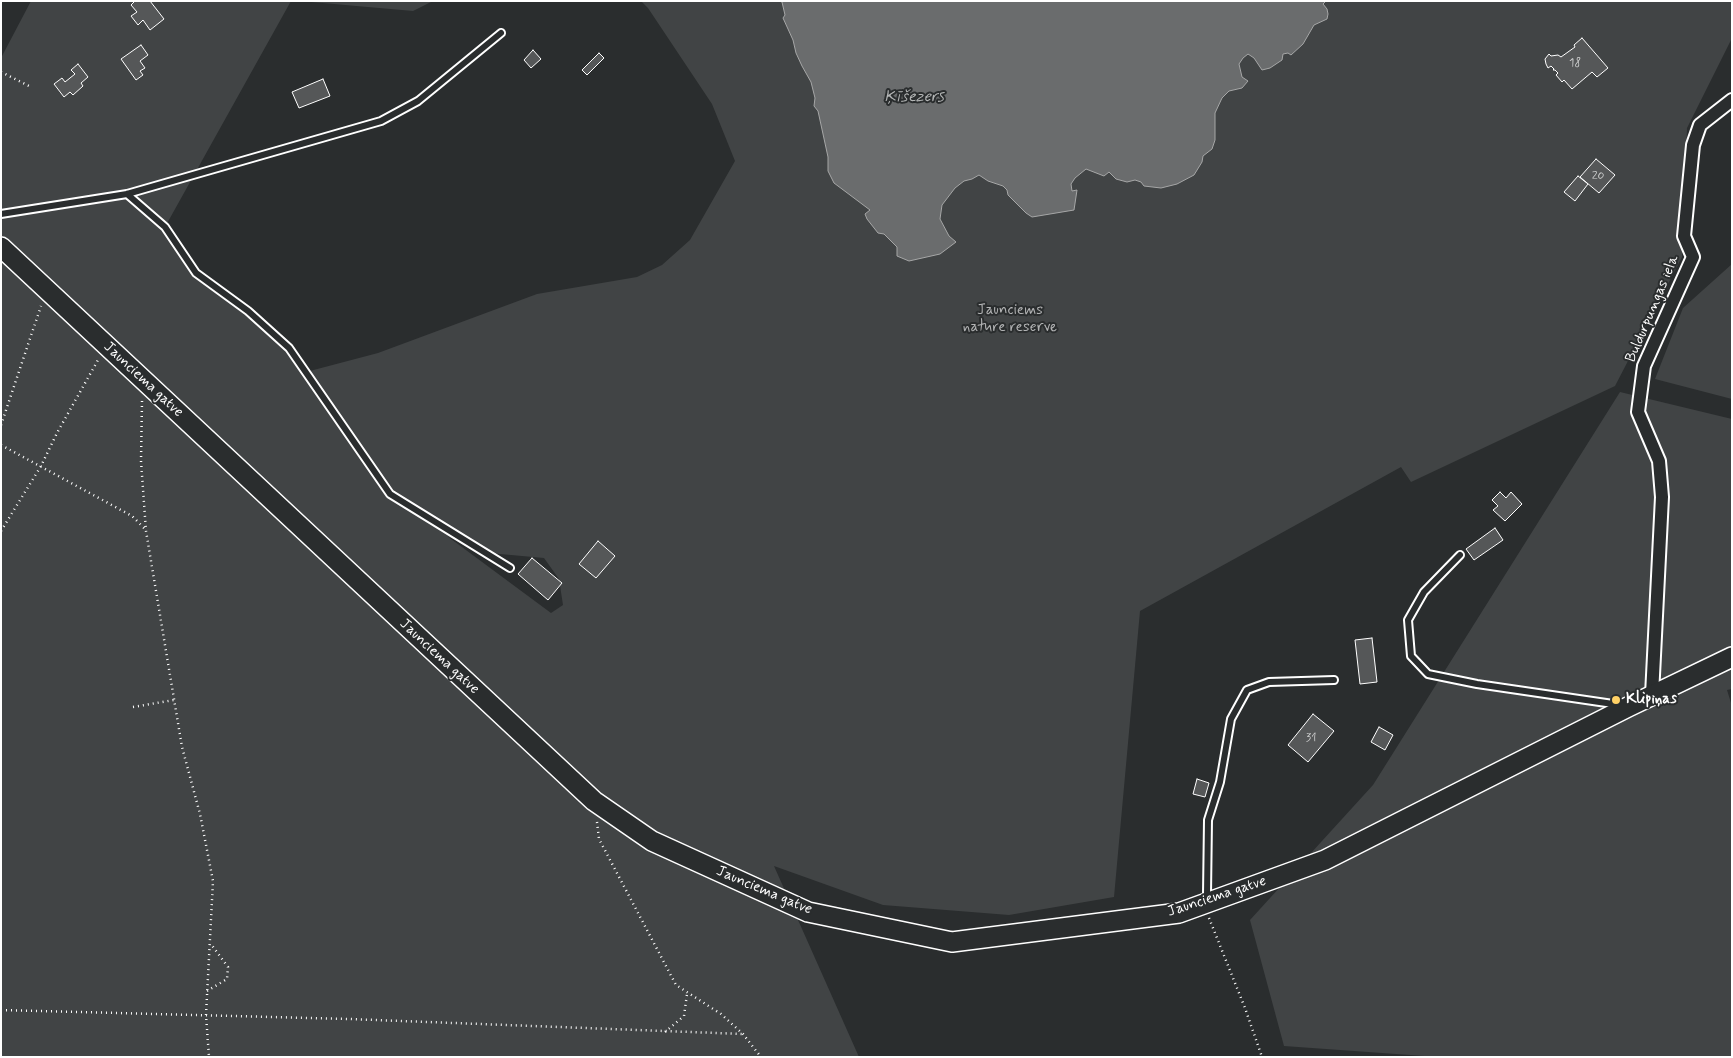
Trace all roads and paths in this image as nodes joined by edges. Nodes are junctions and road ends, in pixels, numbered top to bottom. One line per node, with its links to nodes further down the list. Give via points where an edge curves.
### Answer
1 (501, 34): 5 (lane, via 418,101 381,121)
2 (1, 72): 3 (path)
3 (29, 86)
4 (1732, 100): 20 (street, Buldurpungas iela, via 1700,125 1693,145 1684,236 1693,257 1644,366 1640,394 1638,412 1659,460 1662,497)
5 (128, 194): 6 (lane); 17 (lane, via 165,227 196,273 248,311 289,348 390,494)
6 (1, 214)
7 (1, 247): 8 (main road, Jaunciema gatve)
8 (48, 291): 9 (main road, Jaunciema gatve); 11 (path)
9 (107, 346): 10 (main road, Jaunciema gatve); 13 (path)
10 (141, 378): 15 (path, via 141,461); 24 (main road, Jaunciema gatve)
11 (1, 425)
12 (1, 445): 13 (path)
13 (41, 466): 14 (path); 15 (path, via 132,516)
14 (1, 531)
15 (146, 531): 21 (path)
16 (1460, 555): 23 (lane, via 1424,592 1408,620 1411,656 1428,674)
17 (510, 568)
18 (1732, 657): 20 (main road, Jaunciema gatve)
19 (1334, 680): 25 (lane, via 1269,682 1247,690 1230,719 1220,782 1208,820 1207,894)
20 (1652, 695): 23 (main road, Jaunciema gatve)
21 (174, 700): 22 (path); 26 (path, via 213,881)
22 (133, 707)
23 (1628, 707): 25 (main road, Jaunciema gatve, via 1325,860)
24 (594, 801): 25 (main road, Jaunciema gatve, via 652,841 808,912 952,942 1179,913); 28 (path, via 599,839 676,985)
25 (1204, 904): 35 (path)
26 (210, 943): 27 (path); 27 (path, via 228,967 227,979)
27 (207, 991): 30 (path)
28 (687, 994): 31 (path, via 684,1016); 32 (path, via 721,1014)
29 (1, 1010): 30 (path)
30 (206, 1015): 31 (path); 33 (path)
31 (664, 1032): 32 (path)
32 (743, 1034): 34 (path)
33 (209, 1057)
34 (761, 1057)
35 (1262, 1057)

